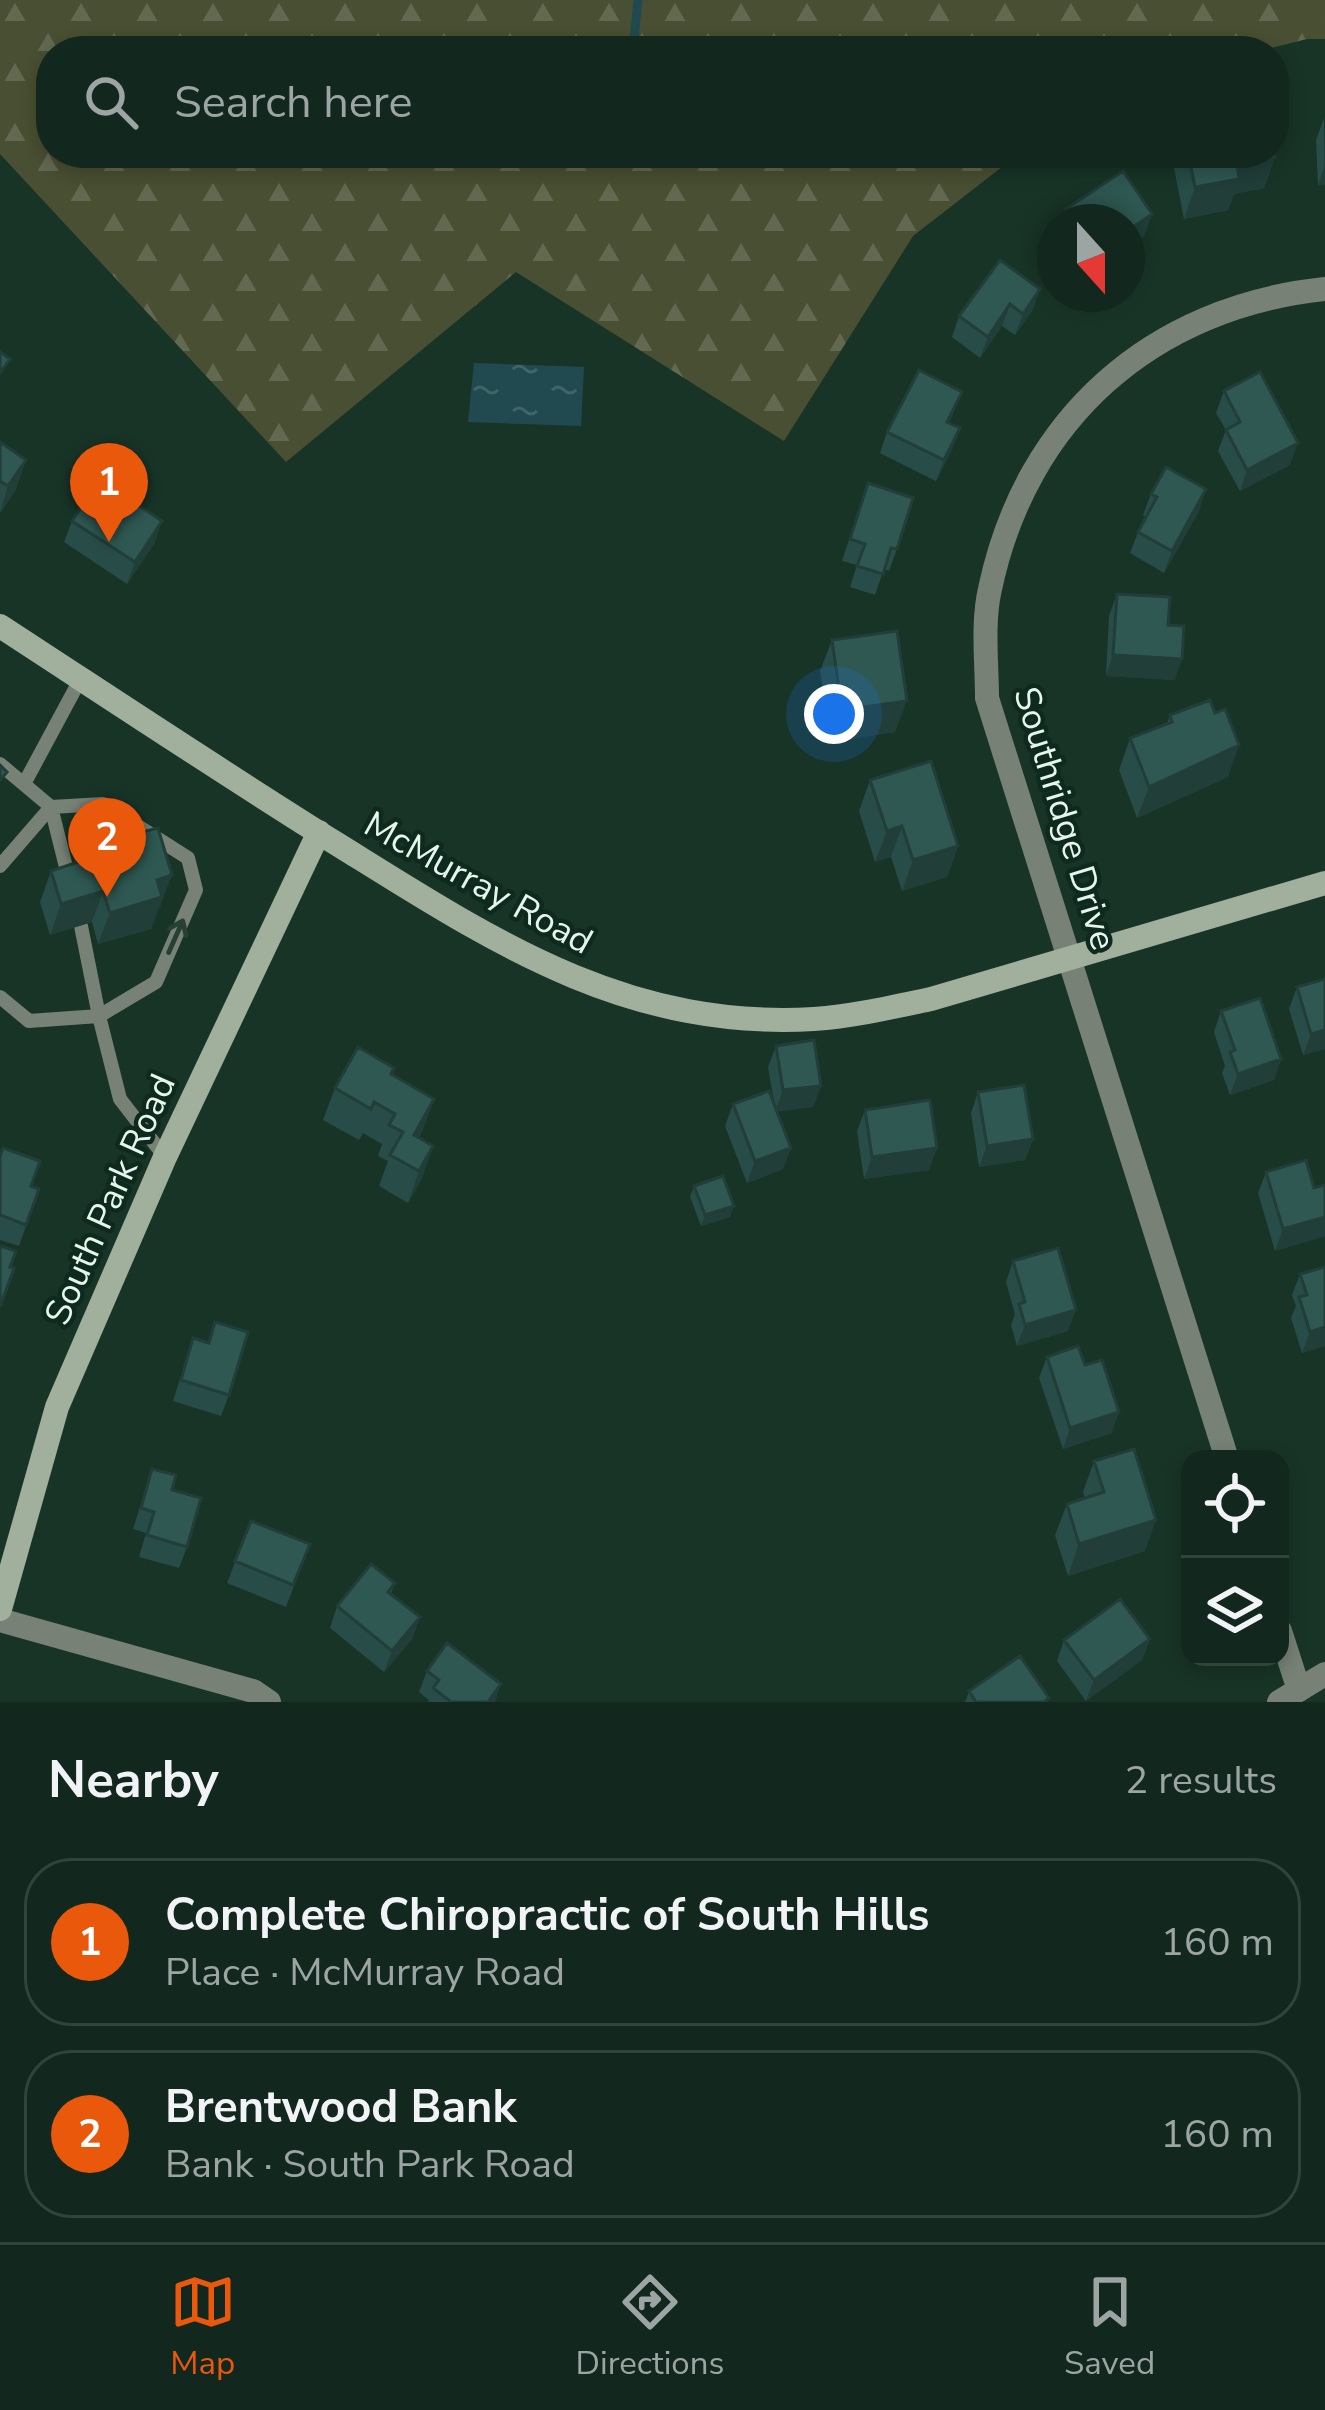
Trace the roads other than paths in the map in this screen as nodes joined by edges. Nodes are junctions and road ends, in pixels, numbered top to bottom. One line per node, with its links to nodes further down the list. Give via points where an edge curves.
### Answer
1 (1325, 289): 12 (street, Southridge Drive, via 1195,320 1119,367 1059,433 1013,506 988,593 987,698)
2 (0, 626): 3 (main road, McMurray Road)
3 (81, 678): 5 (lane); 7 (main road, McMurray Road)
4 (0, 764): 5 (lane)
5 (24, 784): 6 (lane)
6 (51, 807): 8 (lane); 10 (lane); 14 (lane, one-way to 6, via 156,982 196,890 188,859 103,804)
7 (319, 832): 12 (main road, McMurray Road, via 516,952 612,993 703,1013 815,1019 874,1011); 15 (main road, South Park Road)
8 (0, 866)
9 (1325, 884): 12 (main road, McMurray Road)
10 (72, 892)
11 (81, 926): 14 (lane)
12 (1071, 959): 16 (street, Southridge Drive)
13 (0, 997): 14 (lane, via 29,1021)
14 (99, 1016): 15 (lane, via 120,1099)
15 (165, 1157): 17 (main road, South Park Road, via 57,1407)
16 (1224, 1450)
17 (0, 1609)
18 (0, 1620): 22 (street, via 253,1691)
19 (1285, 1666): 21 (street)
20 (1325, 1674): 21 (street)
21 (1289, 1696)
22 (268, 1702)

